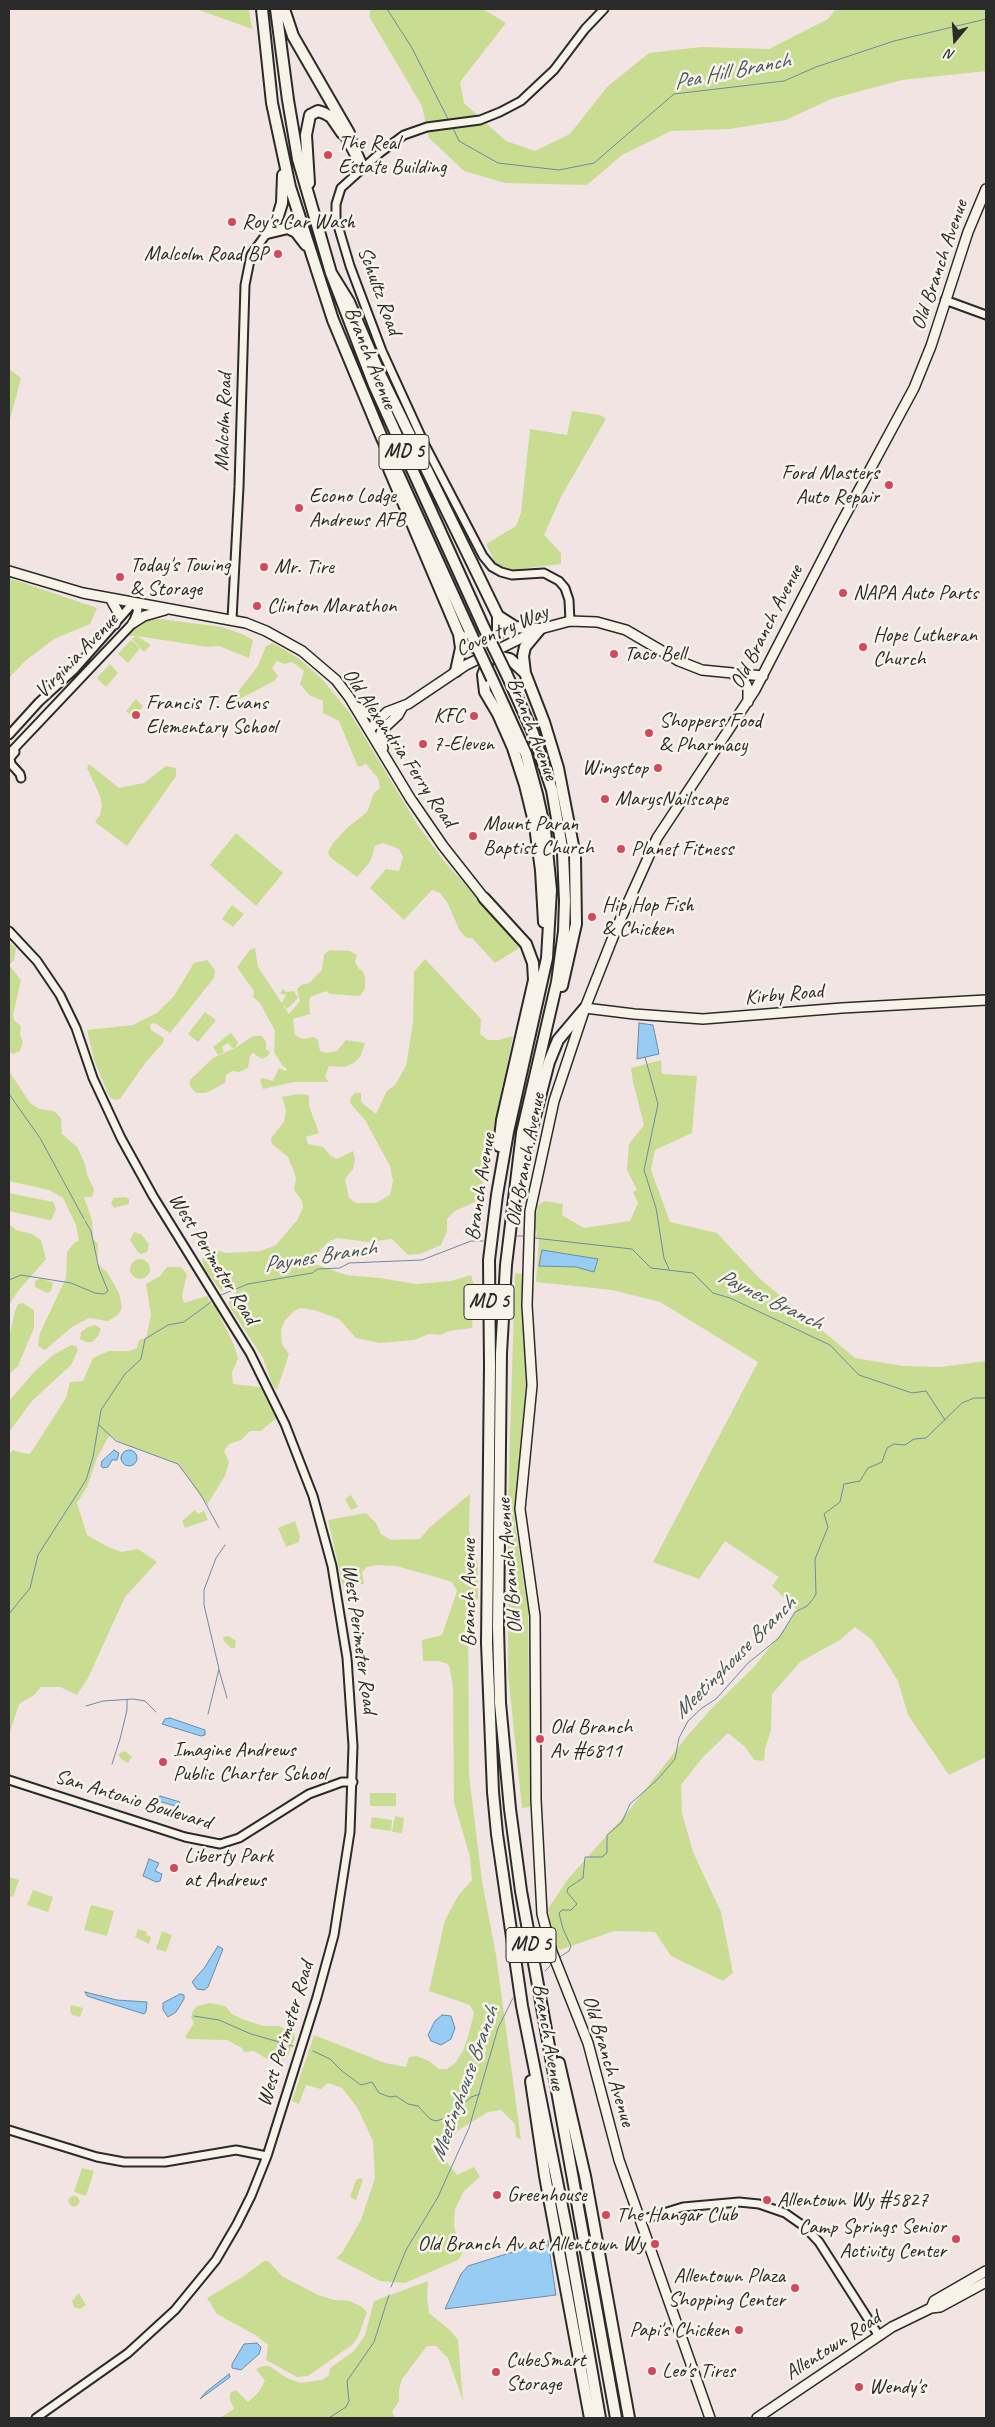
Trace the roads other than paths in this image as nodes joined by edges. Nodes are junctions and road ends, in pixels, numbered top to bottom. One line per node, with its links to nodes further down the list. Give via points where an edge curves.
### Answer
1 (262, 9): 5 (highway, Branch Avenue / MD 5, via 268,74)
2 (276, 9): 9 (highway, Branch Avenue / MD 5, via 292,124)
3 (284, 9): 6 (highway, via 293,36)
4 (604, 9): 7 (street, Schultz Road, via 554,70 516,104 480,120 411,132)
5 (278, 131): 10 (highway, via 284,185 278,216); 11 (highway, Branch Avenue / MD 5, via 290,186)
6 (346, 134): 7 (street); 9 (highway, via 324,113 318,111 310,115 306,135)
7 (364, 168): 22 (street, Schultz Road, via 341,188 336,219 362,301 398,388 483,556 500,572 512,575 544,572 559,581 569,600)
8 (986, 189): 13 (main road, Old Branch Avenue)
9 (309, 201): 12 (highway, Branch Avenue / MD 5)
10 (268, 233): 11 (highway, via 288,228 296,232); 21 (street, Malcolm Road, via 251,255 245,285)
11 (315, 259): 15 (highway, Branch Avenue / MD 5, via 336,327)
12 (331, 273): 20 (highway, via 349,302 384,383); 51 (highway, Branch Avenue / MD 5, bridge, via 374,385 533,732 552,790 563,853 564,930 557,982)
13 (945, 300): 14 (street); 31 (main road, Old Branch Avenue, via 914,388)
14 (986, 315)
15 (369, 406): 26 (highway, via 395,484); 48 (highway, Branch Avenue / MD 5, bridge, via 526,754 545,830 551,890 550,942)
16 (9, 571): 17 (main road, Old Alexandria Ferry Road)
17 (110, 598): 18 (main road, Old Alexandria Ferry Road); 24 (main road, via 118,612)
18 (133, 603): 19 (main road, Old Alexandria Ferry Road); 23 (street, Virginia Avenue, via 138,610); 24 (street, Virginia Avenue)
19 (170, 608): 21 (main road, Old Alexandria Ferry Road); 23 (main road)
20 (498, 616): 25 (highway, via 516,627); 27 (highway, via 498,633)
21 (232, 619): 33 (main road, Old Alexandria Ferry Road, via 266,630 302,651 336,680)
22 (570, 621): 25 (main road, Coventry Way); 30 (main road, Coventry Way, via 616,626 691,666 709,672)
23 (133, 623): 42 (street, Virginia Avenue)
24 (115, 624): 35 (street, Virginia Avenue, via 74,670)
25 (540, 629): 27 (main road, Coventry Way); 29 (highway, via 525,647)
26 (459, 634): 27 (highway, via 470,646); 28 (highway, via 460,660)
27 (489, 654): 28 (main road, Coventry Way); 29 (highway, via 510,659); 48 (highway, via 483,675 485,692 513,748 535,826 541,870)
28 (456, 671): 34 (main road, Coventry Way)
29 (525, 673): 51 (highway, via 558,768 575,856 576,924 572,949)
30 (733, 674): 31 (main road, Coventry Way); 32 (main road, via 746,684)
31 (763, 676): 32 (main road, Old Branch Avenue)
32 (748, 703): 50 (main road, Old Branch Avenue, via 657,838 616,927)
33 (355, 706): 36 (main road); 39 (main road, Old Alexandria Ferry Road)
34 (403, 706): 36 (main road, Coventry Way); 37 (main road, Coventry Way)
35 (28, 713): 38 (street, Virginia Avenue); 40 (street, Virginia Avenue); 41 (street, Virginia Avenue)
36 (378, 718): 39 (main road, Coventry Way)
37 (389, 724): 39 (main road); 43 (main road, Coventry Way, via 380,736)
38 (9, 729)
39 (369, 730): 43 (main road, Old Alexandria Ferry Road)
40 (9, 735)
41 (9, 739)
42 (16, 746): 44 (street, Virginia Avenue); 45 (street, via 10,761)
43 (383, 753): 46 (main road, Old Alexandria Ferry Road, via 439,840)
44 (9, 754)
45 (21, 778)
46 (484, 898): 53 (highway, via 526,944 533,963 534,980 502,1120)
47 (9, 931): 55 (street, West Perimeter Road, via 37,961 60,995 120,1138 250,1353 288,1432 318,1512 335,1580 350,1682)
48 (544, 974): 53 (highway, Branch Avenue / MD 5, via 508,1132)
49 (986, 1000): 50 (main road, Kirby Road, via 703,1019)
50 (585, 1008): 52 (highway, via 558,1040 549,1062); 60 (main road, Old Branch Avenue, via 552,1110 533,1192 528,1236 532,1385 520,1516 535,1616 536,1800 545,1930 588,2043 619,2158)
51 (541, 1052): 52 (highway, Branch Avenue / MD 5, via 522,1133)
52 (515, 1198): 56 (highway, Branch Avenue / MD 5, via 502,1315 498,1668 512,1826)
53 (492, 1236): 57 (highway, Branch Avenue / MD 5, via 487,1683 494,1809)
54 (9, 1780): 55 (street, San Antonio Boulevard, via 185,1837 220,1844 239,1838 308,1794 342,1782)
55 (353, 1782): 59 (street, West Perimeter Road, via 347,1859 334,1936)
56 (541, 2000): 68 (highway, Branch Avenue / MD 5); 69 (highway, via 550,2023 581,2158)
57 (522, 2006): 66 (highway, via 542,2159); 67 (highway, Branch Avenue / MD 5)
58 (9, 2130): 59 (street, via 124,2162 165,2162 236,2150)
59 (267, 2156): 65 (street, West Perimeter Road, via 237,2224 216,2260 190,2294 158,2328 128,2353)
60 (641, 2220): 64 (street, via 682,2207 739,2202 759,2204 785,2213 805,2226 819,2242); 70 (main road, Old Branch Avenue)
61 (986, 2272): 63 (main road, Allentown Road, via 934,2301)
62 (986, 2282): 63 (main road, Allentown Road, via 940,2307)
63 (931, 2308): 64 (main road, Allentown Road)
64 (879, 2336): 71 (main road, Allentown Road)
65 (36, 2418)
66 (590, 2418)
67 (600, 2418)
68 (616, 2418)
69 (629, 2418)
70 (710, 2418)
71 (757, 2418)

